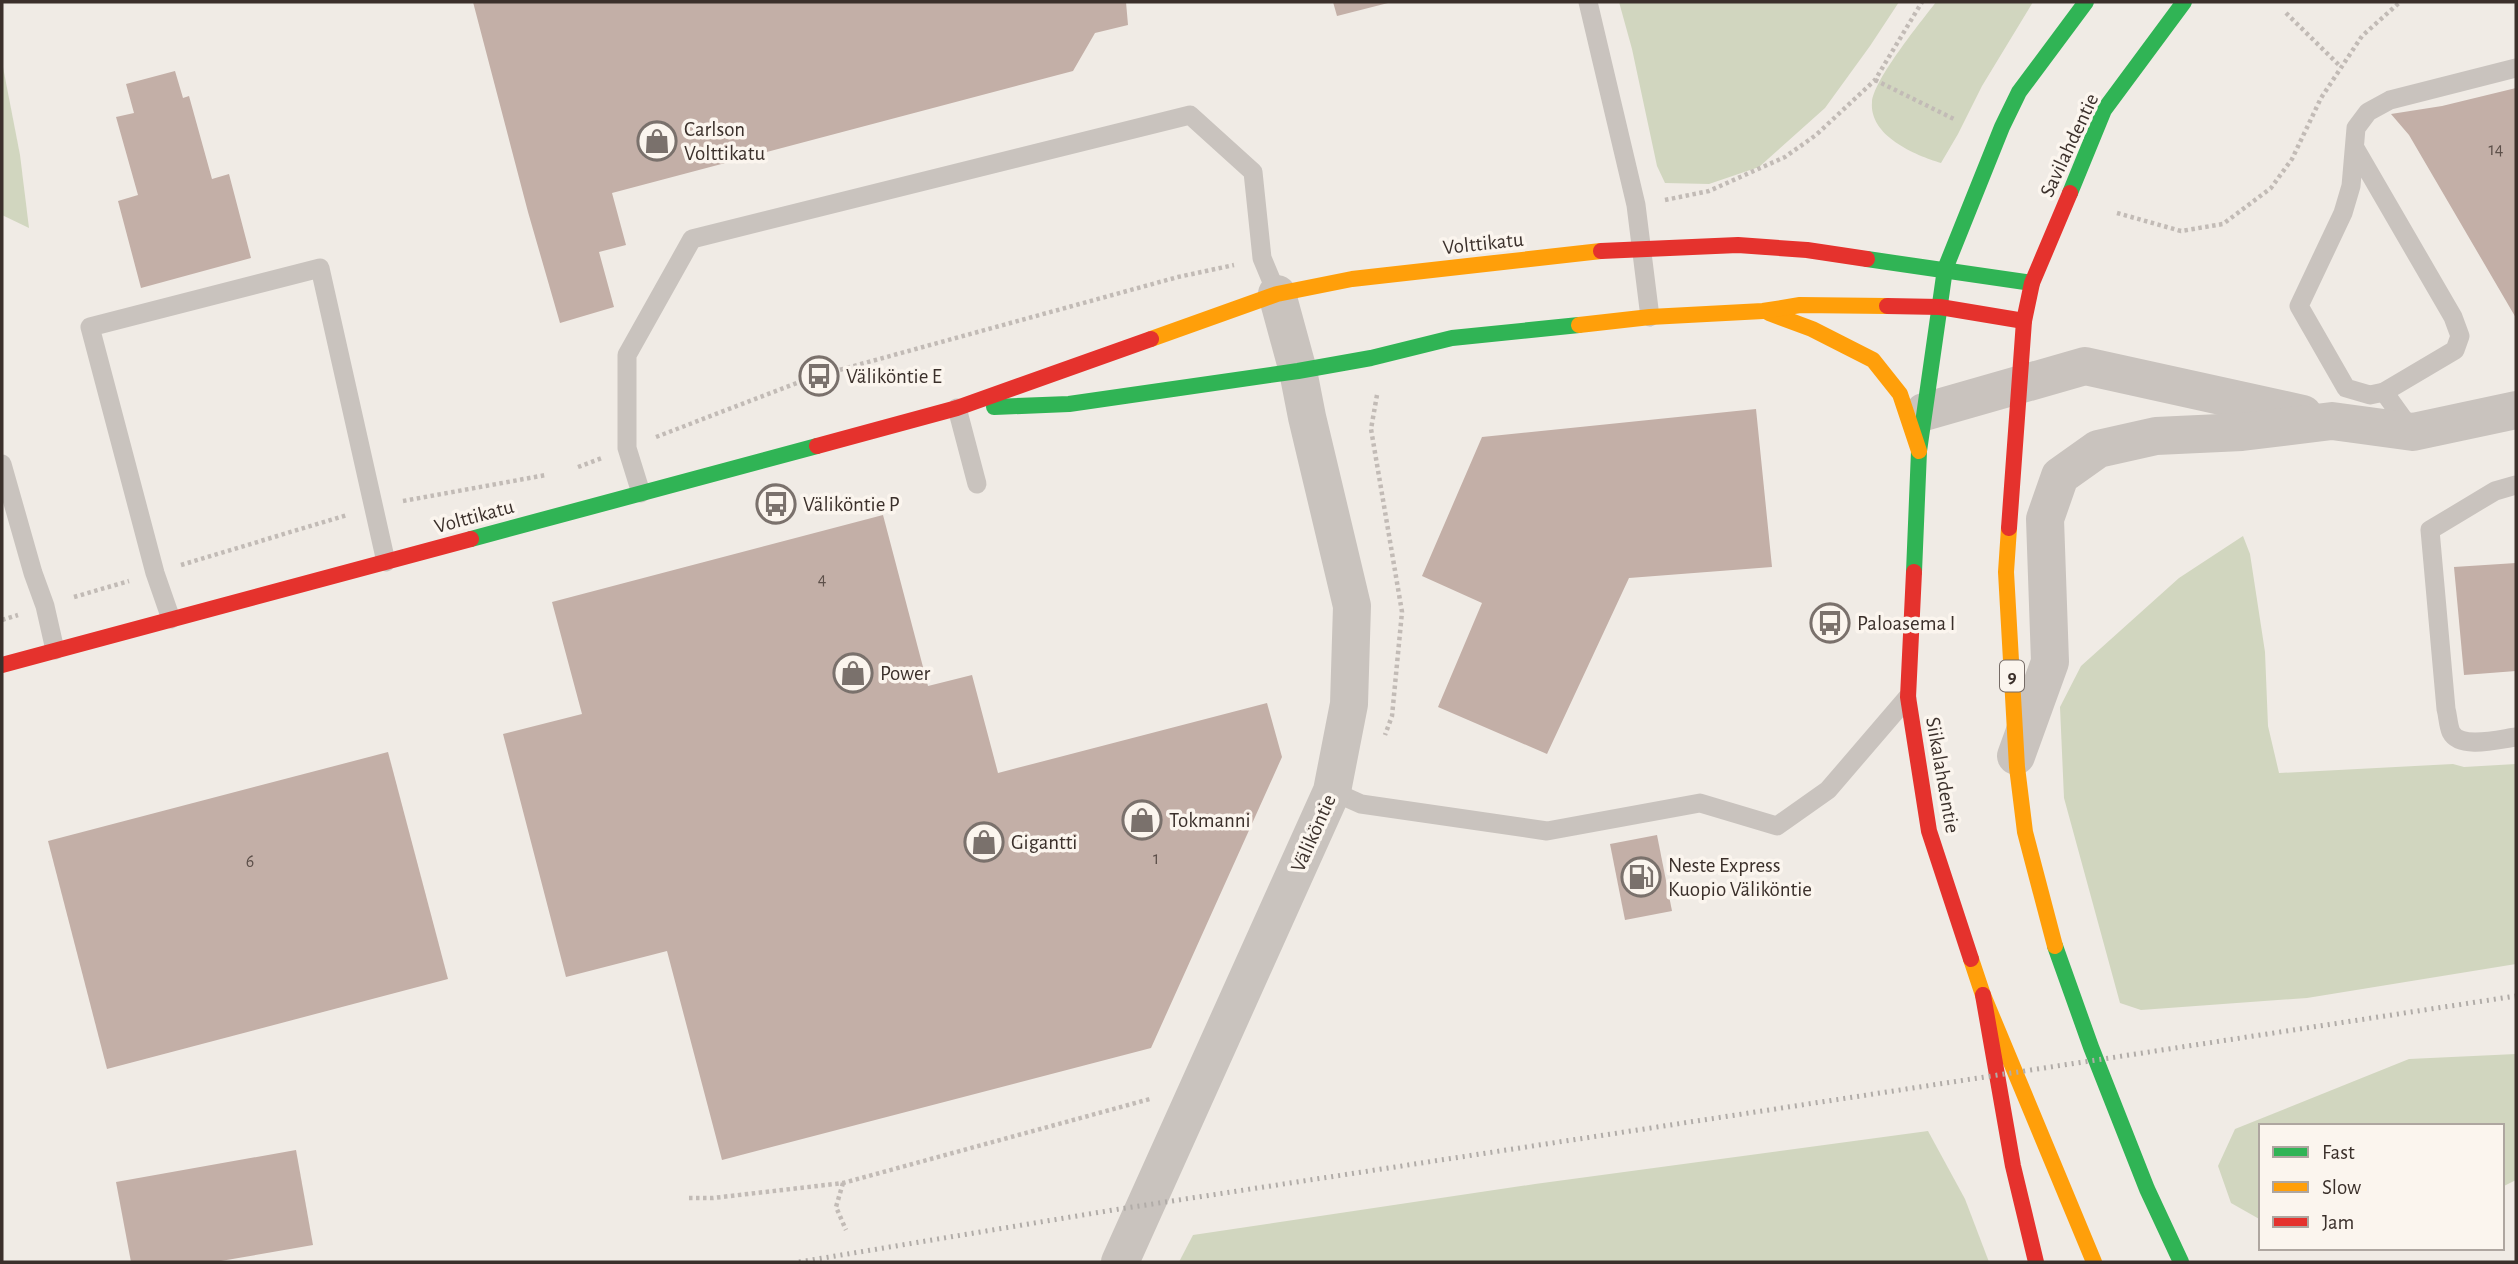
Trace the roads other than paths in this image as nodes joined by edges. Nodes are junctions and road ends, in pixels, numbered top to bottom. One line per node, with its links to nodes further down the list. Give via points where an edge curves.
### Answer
1 (1588, 2): 6 (lane)
2 (2086, 2): 7 (main road, via 2019,92)
3 (2184, 2): 8 (main road, Savilahdentie, via 2104,110)
4 (2516, 68): 5 (lane, via 2390,100 2368,112 2356,128)
5 (2354, 148): 16 (lane, via 2343,213 2299,306 2346,388 2370,395); 16 (lane, via 2460,336 2455,350)
6 (1642, 248): 7 (main road, Volttikatu, via 1738,245); 9 (main road, Volttikatu, via 1352,279); 12 (lane)
7 (1945, 269): 8 (main road, Volttikatu); 10 (main road, Siikalahdentie)
8 (2032, 283): 13 (main road, Savilahdentie)
9 (1278, 294): 14 (street, Väliköntie); 17 (main road, Volttikatu); 26 (lane, via 1262,258 1253,172 1190,116 692,239 627,355 627,448)
10 (1940, 307): 11 (main road, Volttikatu, via 1800,305); 13 (main road, Volttikatu); 19 (main road, Siikalahdentie)
11 (1763, 311): 12 (main road, Volttikatu); 22 (main road, Volttikatu, via 1873,360 1900,394)
12 (1650, 317): 14 (main road, Volttikatu, via 1452,338)
13 (2024, 321): 15 (main road, 9)
14 (1298, 371): 17 (main road, Volttikatu, via 1069,404); 34 (street, Väliköntie, via 1352,606 1349,704)
15 (2019, 385): 19 (street); 20 (street, via 2085,366); 33 (main road, 9, via 2006,572)
16 (2384, 392): 21 (lane)
17 (957, 408): 24 (lane); 26 (main road, Volttikatu)
18 (2516, 410): 21 (street)
19 (1924, 412): 22 (main road, Siikalahdentie)
20 (2332, 421): 21 (street); 33 (street, via 2156,436 2098,449 2060,476 2045,519 2050,662)
21 (2413, 432)
22 (1919, 451): 31 (main road, Siikalahdentie)
23 (2, 464): 29 (lane)
24 (977, 484)
25 (2516, 485): 32 (lane, via 2495,491 2430,530 2451,733 2466,742)
26 (641, 493): 27 (main road, Volttikatu)
27 (386, 562): 28 (main road, Volttikatu); 28 (lane, via 320,268 90,327)
28 (171, 619): 29 (main road, Volttikatu)
29 (55, 650): 30 (main road, Volttikatu)
30 (2, 665)
31 (1908, 697): 34 (lane, via 1828,790 1777,827 1700,803 1547,831 1362,804); 35 (main road, Siikalahdentie, via 1930,831)
32 (2516, 737)
33 (2016, 756): 39 (main road, 9, via 2025,832 2060,963)
34 (1332, 791): 36 (street, Väliköntie)
35 (1983, 995): 37 (main road, via 2013,1166); 38 (main road, Siikalahdentie)
36 (1121, 1262)
37 (2036, 1262)
38 (2094, 1262)
39 (2181, 1262)

